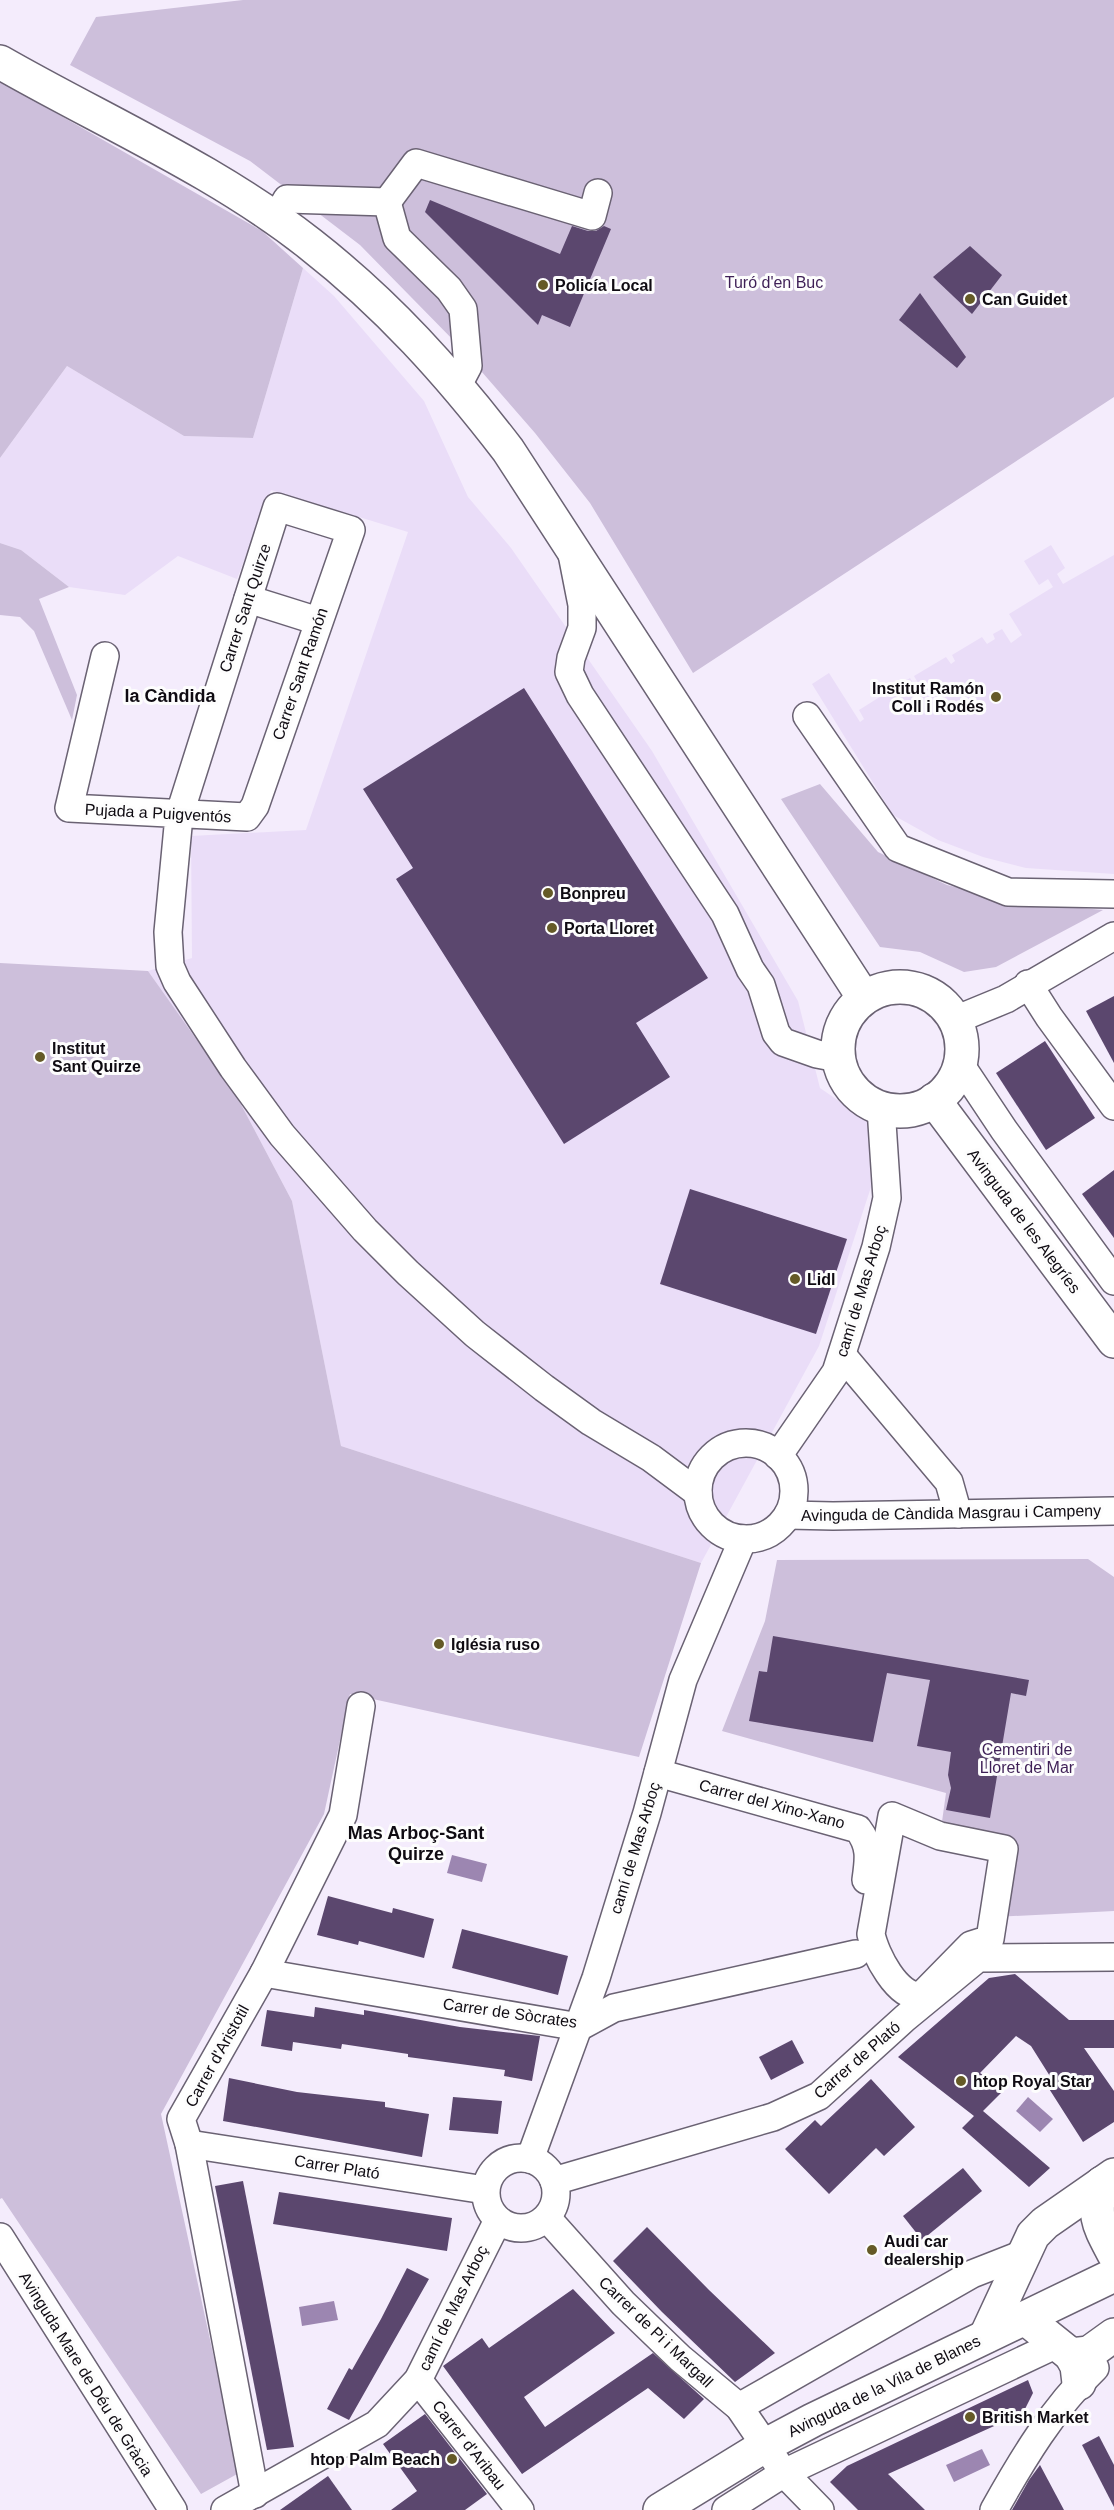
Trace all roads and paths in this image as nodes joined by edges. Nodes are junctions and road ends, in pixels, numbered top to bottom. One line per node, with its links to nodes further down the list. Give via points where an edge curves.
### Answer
1 (0, 62): 4 (main road, via 230,189)
2 (598, 193): 3 (street, via 592,216 416,163)
3 (387, 202): 4 (street, via 287,199); 5 (street, via 397,238 449,289 463,309 468,366)
4 (275, 220): 5 (main road, via 309,242 372,296)
5 (458, 385): 7 (main road, via 508,450)
6 (351, 530): 8 (street, Carrer Sant Quirze, via 277,507); 9 (street, Carrer Sant Ramón)
7 (571, 547): 17 (main road); 19 (street, via 582,605 582,628 569,672 580,695 725,914 761,985 776,1033 783,1042)
8 (248, 599): 9 (street); 12 (street, Carrer Sant Quirze)
9 (318, 621): 13 (street, Carrer Sant Ramón, via 255,806)
10 (105, 656): 12 (street, Pujada a Puigventós, via 69,808)
11 (807, 716): 14 (street, via 898,848 1008,892)
12 (179, 816): 13 (street, Pujada a Puigventós); 28 (street, via 168,932 170,966 192,1008 282,1135 364,1230 475,1334 591,1422 651,1458)
13 (247, 817)
14 (1114, 894)
15 (1114, 936): 16 (street)
16 (1028, 984): 18 (street, via 1006,999); 22 (street)
17 (864, 998): 18 (main road, via 889,988 915,989 938,1000); 19 (main road, via 841,1029)
18 (955, 1020): 20 (main road, via 961,1036)
19 (838, 1058): 23 (main road, via 850,1085)
20 (960, 1064): 21 (main road, via 953,1081); 24 (street)
21 (934, 1101): 23 (main road, via 899,1111); 25 (main road, Avinguda de les Alegríes)
22 (1114, 1106)
23 (881, 1108): 26 (street, camí de Mas Arboç, via 887,1198)
24 (1114, 1281)
25 (1114, 1341)
26 (842, 1355): 27 (street, camí de Mas Arboç, via 836,1372); 30 (street, via 949,1482)
27 (778, 1456): 28 (street, via 750,1443 719,1451 707,1462); 31 (street, via 792,1477 794,1490)
28 (698, 1493): 32 (street, via 700,1506 717,1529)
29 (1114, 1511): 30 (street, Avinguda de Càndida Masgrau i Campeny)
30 (958, 1514): 31 (street, Avinguda de Càndida Masgrau i Campeny)
31 (788, 1515): 32 (street, via 769,1533)
32 (743, 1539): 34 (street, camí de Mas Arboç, via 683,1680)
33 (361, 1706): 38 (street, Carrer d'Aristotil, via 343,1815)
34 (658, 1773): 36 (street, Carrer del Xino-Xano, via 858,1829 870,1852); 40 (street, camí de Mas Arboç)
35 (990, 1939): 35 (street, via 1004,1849 940,1836 892,1816 872,1934 875,1952 904,1993 921,1996 971,1945)
36 (856, 1954): 39 (street, via 874,1983); 40 (street, Carrer de Sòcrates, via 614,2008)
37 (1114, 1957): 39 (street, Carrer de Plató, via 978,1958)
38 (264, 1973): 40 (street, Carrer de Sòcrates); 41 (street, Carrer d'Aristotil, via 181,2119)
39 (905, 2018): 44 (street, Carrer de Plató, via 819,2096 796,2107)
40 (579, 2027): 42 (street, camí de Mas Arboç)
41 (189, 2144): 45 (street, Carrer Plató); 61 (street, Carrer d'Aristotil)
42 (530, 2159): 44 (street, via 543,2166); 45 (street, via 502,2163 493,2171)
43 (1108, 2179): 46 (main road); 51 (main road, via 1097,2200)
44 (554, 2181): 47 (street, via 555,2205)
45 (485, 2190): 48 (street, via 486,2202)
46 (1059, 2213): 50 (main road, via 1033,2235); 51 (main road, via 1079,2215)
47 (547, 2218): 48 (street, via 519,2229); 58 (street, Carrer de Pi i Margall, via 623,2303)
48 (498, 2220): 57 (street, camí de Mas Arboç)
49 (0, 2237): 62 (street, Avinguda Mare de Déu de Gràcia)
50 (1023, 2254): 54 (main road); 58 (street, via 972,2274)
51 (1110, 2264): 52 (main road, Avinguda de la Vila de Blanes)
52 (1025, 2318): 54 (main road, Avinguda de la Vila de Blanes); 56 (main road)
53 (1114, 2335): 56 (main road, via 1089,2353)
54 (986, 2336): 59 (main road, Avinguda de la Vila de Blanes)
55 (1114, 2352): 56 (street)
56 (1068, 2361): 60 (street); 68 (street)
57 (418, 2380): 61 (street, camí de Mas Arboç, via 377,2424); 64 (street, Carrer d'Aribau)
58 (739, 2407): 59 (street, Carrer de Pi i Margall)
59 (765, 2445): 60 (street, Carrer de Pi i Margall); 65 (main road, Avinguda de la Vila de Blanes)
60 (784, 2474): 66 (street); 67 (street, Carrer de Pi i Margall)
61 (255, 2494): 63 (street, camí de Mas Arboç)
62 (173, 2510)
63 (225, 2510)
64 (520, 2510)
65 (660, 2510)
66 (726, 2510)
67 (820, 2510)
68 (994, 2510)

